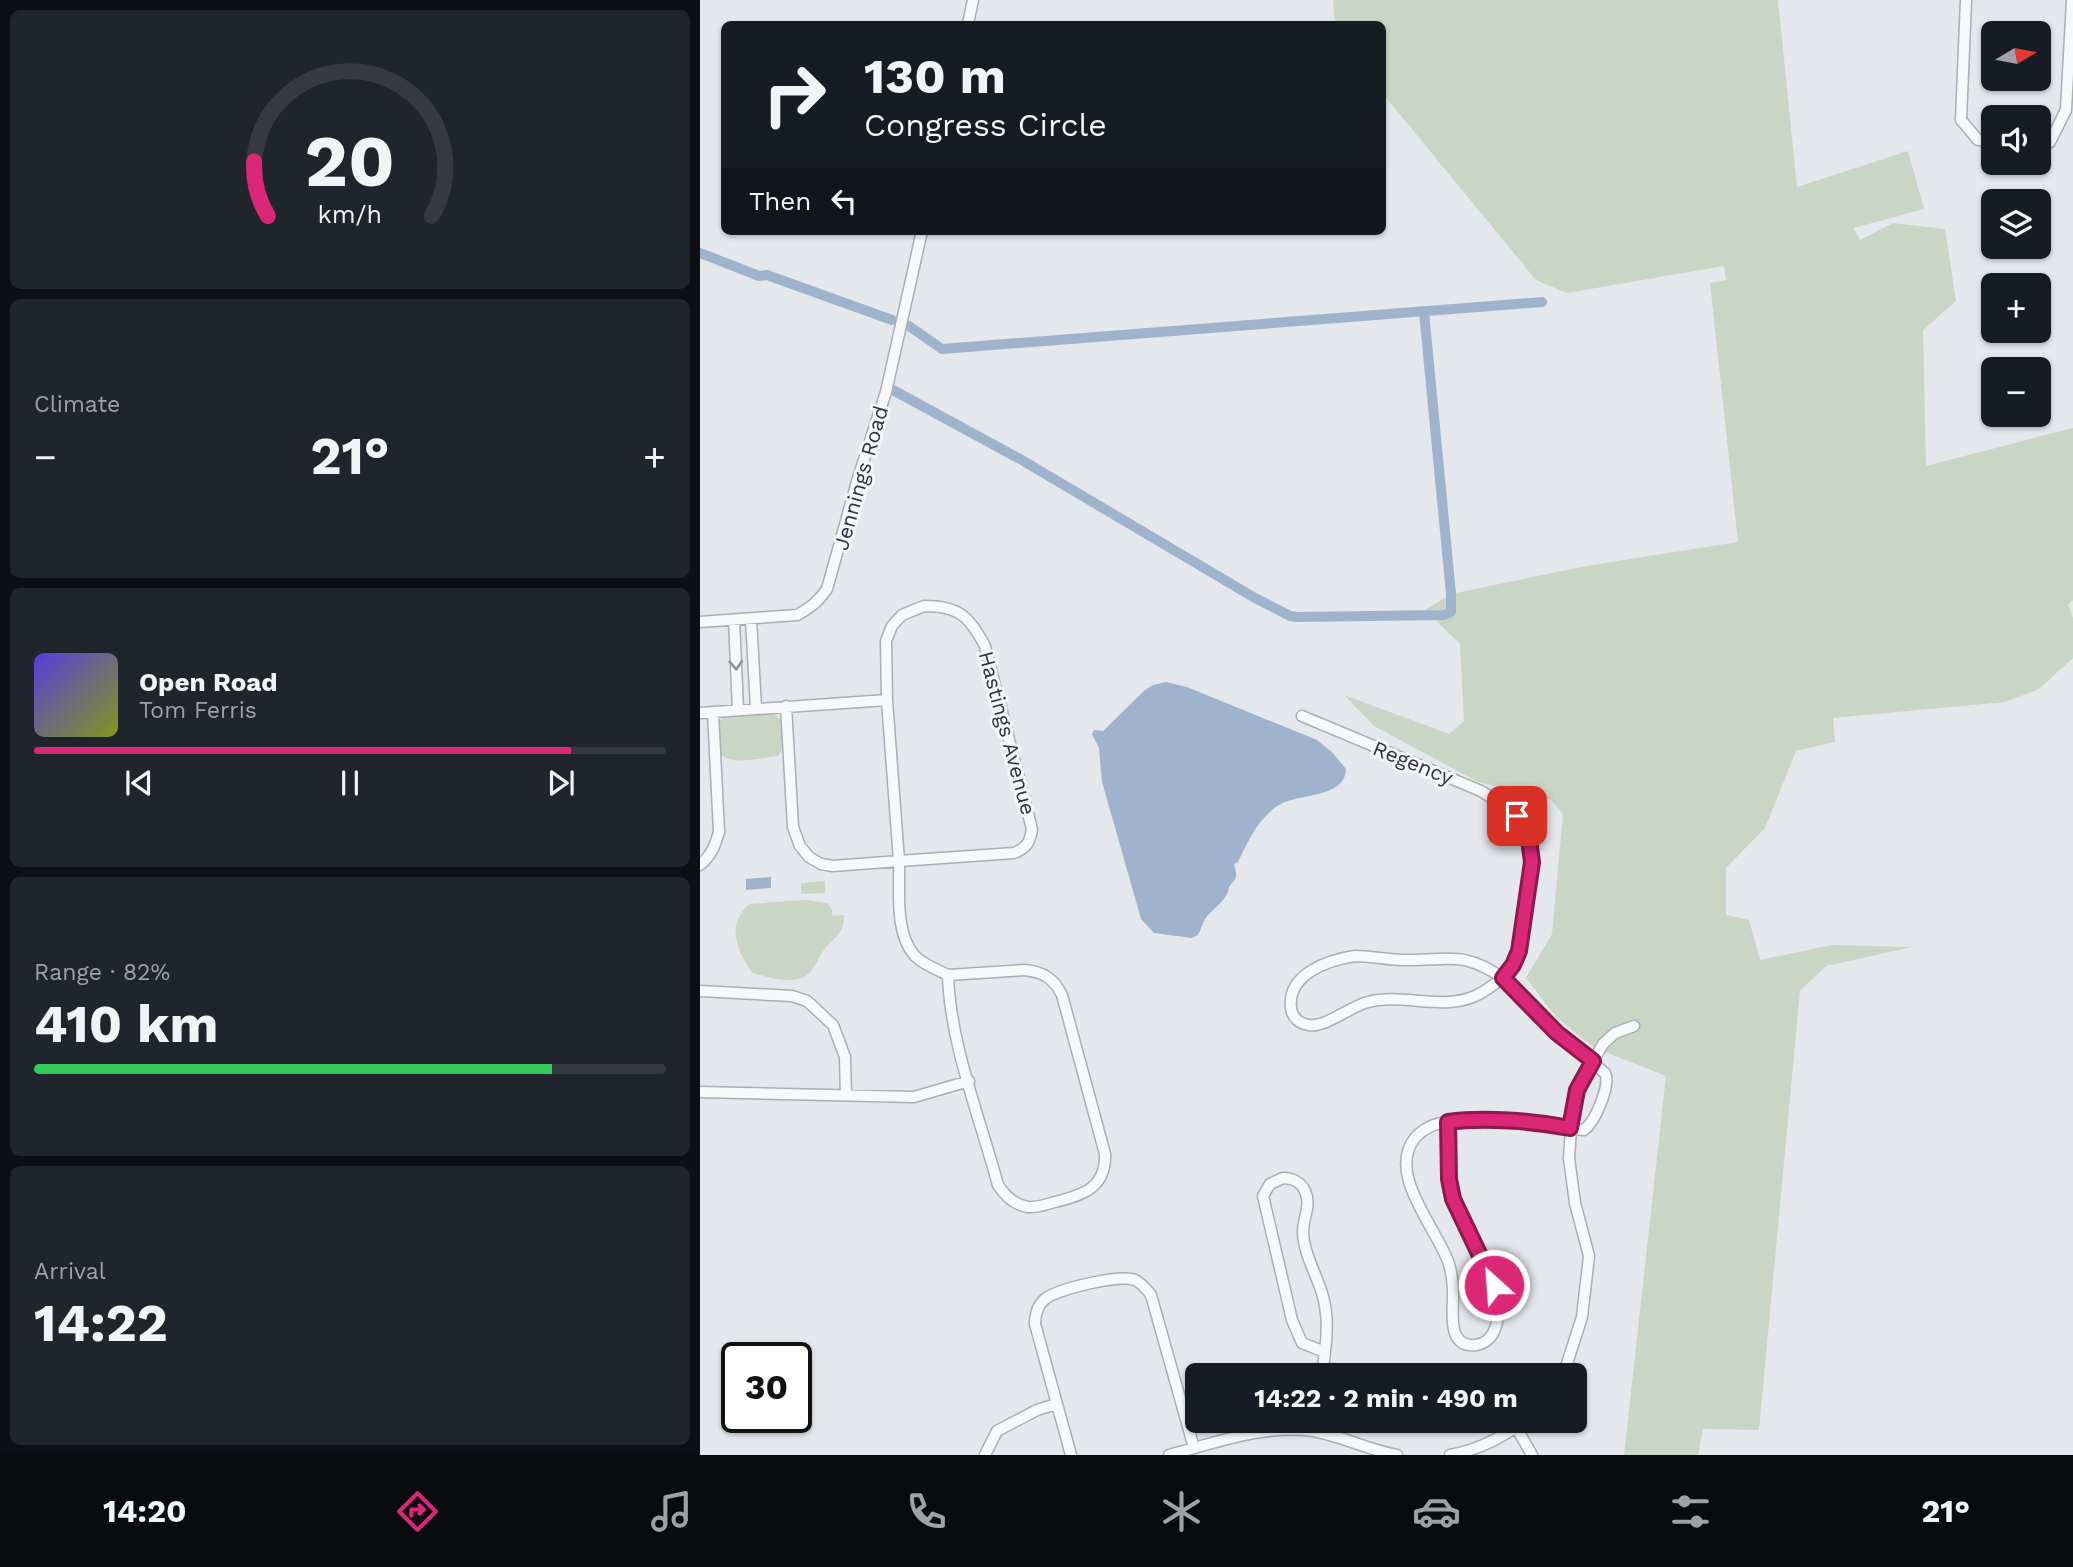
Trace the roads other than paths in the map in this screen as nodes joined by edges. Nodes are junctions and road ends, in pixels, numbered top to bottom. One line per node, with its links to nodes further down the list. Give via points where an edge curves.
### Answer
1 (973, 0): 4 (street)
2 (1966, 0): 6 (street, via 1961,120)
3 (2072, 0): 5 (street)
4 (969, 21)
5 (2072, 22): 7 (street, via 2066,110)
6 (1981, 140)
7 (2051, 140)
8 (921, 235): 10 (street, Jennings Road, via 886,392 827,589 797,615)
9 (734, 620): 10 (street, Jennings Road); 11 (street, Jennings Road); 15 (street, one-way to 15)
10 (751, 620): 14 (street)
11 (700, 622)
12 (887, 700): 13 (street); 19 (street, Hastings Avenue); 19 (street, Hastings Avenue, via 887,640 902,615 924,606 940,606 967,617 985,646 1032,829 1028,845 1014,853)
13 (786, 706): 14 (street); 19 (street, via 793,827 800,846 809,857 833,866)
14 (756, 708): 15 (street)
15 (738, 710): 16 (street)
16 (713, 712): 17 (street); 20 (street, via 719,832 712,851)
17 (700, 713)
18 (1302, 716): 22 (street, Regency, via 1481,791 1511,810 1523,824 1532,852 1531,872 1519,951)
19 (899, 860): 21 (street, via 906,941 921,961)
20 (700, 864)
21 (948, 975): 26 (street, via 949,1006); 26 (street, via 1037,971 1057,985 1105,1154 1098,1182 1075,1197 1033,1208 1014,1202 998,1185)
22 (1503, 978): 22 (street, via 1468,999 1371,1001 1314,1026 1301,1023 1292,1012 1291,996 1300,981 1325,964 1355,956 1461,958); 25 (street, via 1557,1033)
23 (700, 991): 28 (street, via 792,996 807,1001 833,1025 845,1057)
24 (1634, 1026): 25 (street, via 1609,1038)
25 (1593, 1061): 30 (street, via 1577,1090); 30 (street, via 1608,1078 1604,1092 1588,1127)
26 (969, 1082): 28 (street, via 914,1097)
27 (700, 1093): 28 (street)
28 (846, 1095)
29 (1448, 1122): 29 (street, via 1417,1135 1408,1151 1406,1170 1450,1267 1455,1335 1467,1345 1475,1345 1493,1334 1498,1303 1491,1276 1453,1199); 30 (street)
30 (1570, 1128): 33 (street, via 1572,1189 1589,1255 1582,1317)
31 (1325, 1352): 31 (street, via 1324,1299 1303,1236 1306,1193 1297,1181 1283,1178 1270,1184 1263,1196 1281,1278 1302,1343); 32 (street)
32 (1324, 1363)
33 (1567, 1363)
34 (1056, 1404): 39 (street, via 1035,1324 1039,1306 1056,1293 1119,1278 1134,1279 1146,1288 1156,1310); 41 (street, via 997,1431); 42 (street)
35 (1263, 1433): 39 (street)
36 (1332, 1433): 40 (street)
37 (1506, 1433): 45 (street, via 1482,1447)
38 (1524, 1433): 46 (street)
39 (1194, 1448): 43 (street)
40 (1379, 1453): 44 (street)
41 (985, 1455)
42 (1071, 1455)
43 (1169, 1455)
44 (1397, 1455)
45 (1451, 1455)
46 (1532, 1455)

